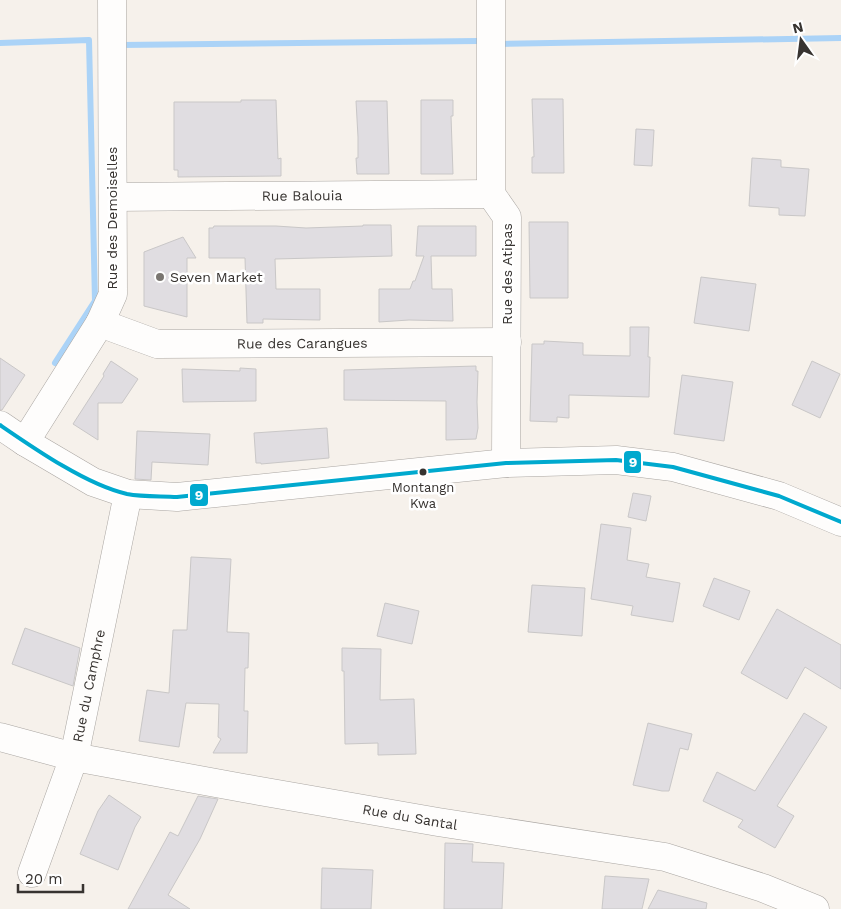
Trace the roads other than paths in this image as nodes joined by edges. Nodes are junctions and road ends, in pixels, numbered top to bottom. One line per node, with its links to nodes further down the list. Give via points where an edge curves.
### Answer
1 (112, 0): 4 (street, Rue des Demoiselles)
2 (491, 0): 3 (street)
3 (491, 194): 4 (street, Rue Balouia); 6 (street, Rue des Atipas, via 507,217)
4 (113, 197): 5 (street, Rue des Demoiselles, via 113,294)
5 (100, 323): 6 (street, Rue des Carangues, via 157,344); 8 (street, Rue des Demoiselles)
6 (507, 342): 9 (street, Rue des Atipas)
7 (0, 424): 8 (street)
8 (25, 442): 10 (street, via 94,482)
9 (506, 464): 10 (street, via 177,497); 11 (street, via 616,460 673,467 779,496)
10 (128, 494): 13 (street, Rue du Camphre)
11 (841, 522)
12 (0, 737): 13 (street, Rue du Santal)
13 (74, 756): 14 (street, Rue du Camphre); 15 (street, Rue du Santal, via 438,822 665,857 763,888)
14 (32, 873)
15 (815, 909)

